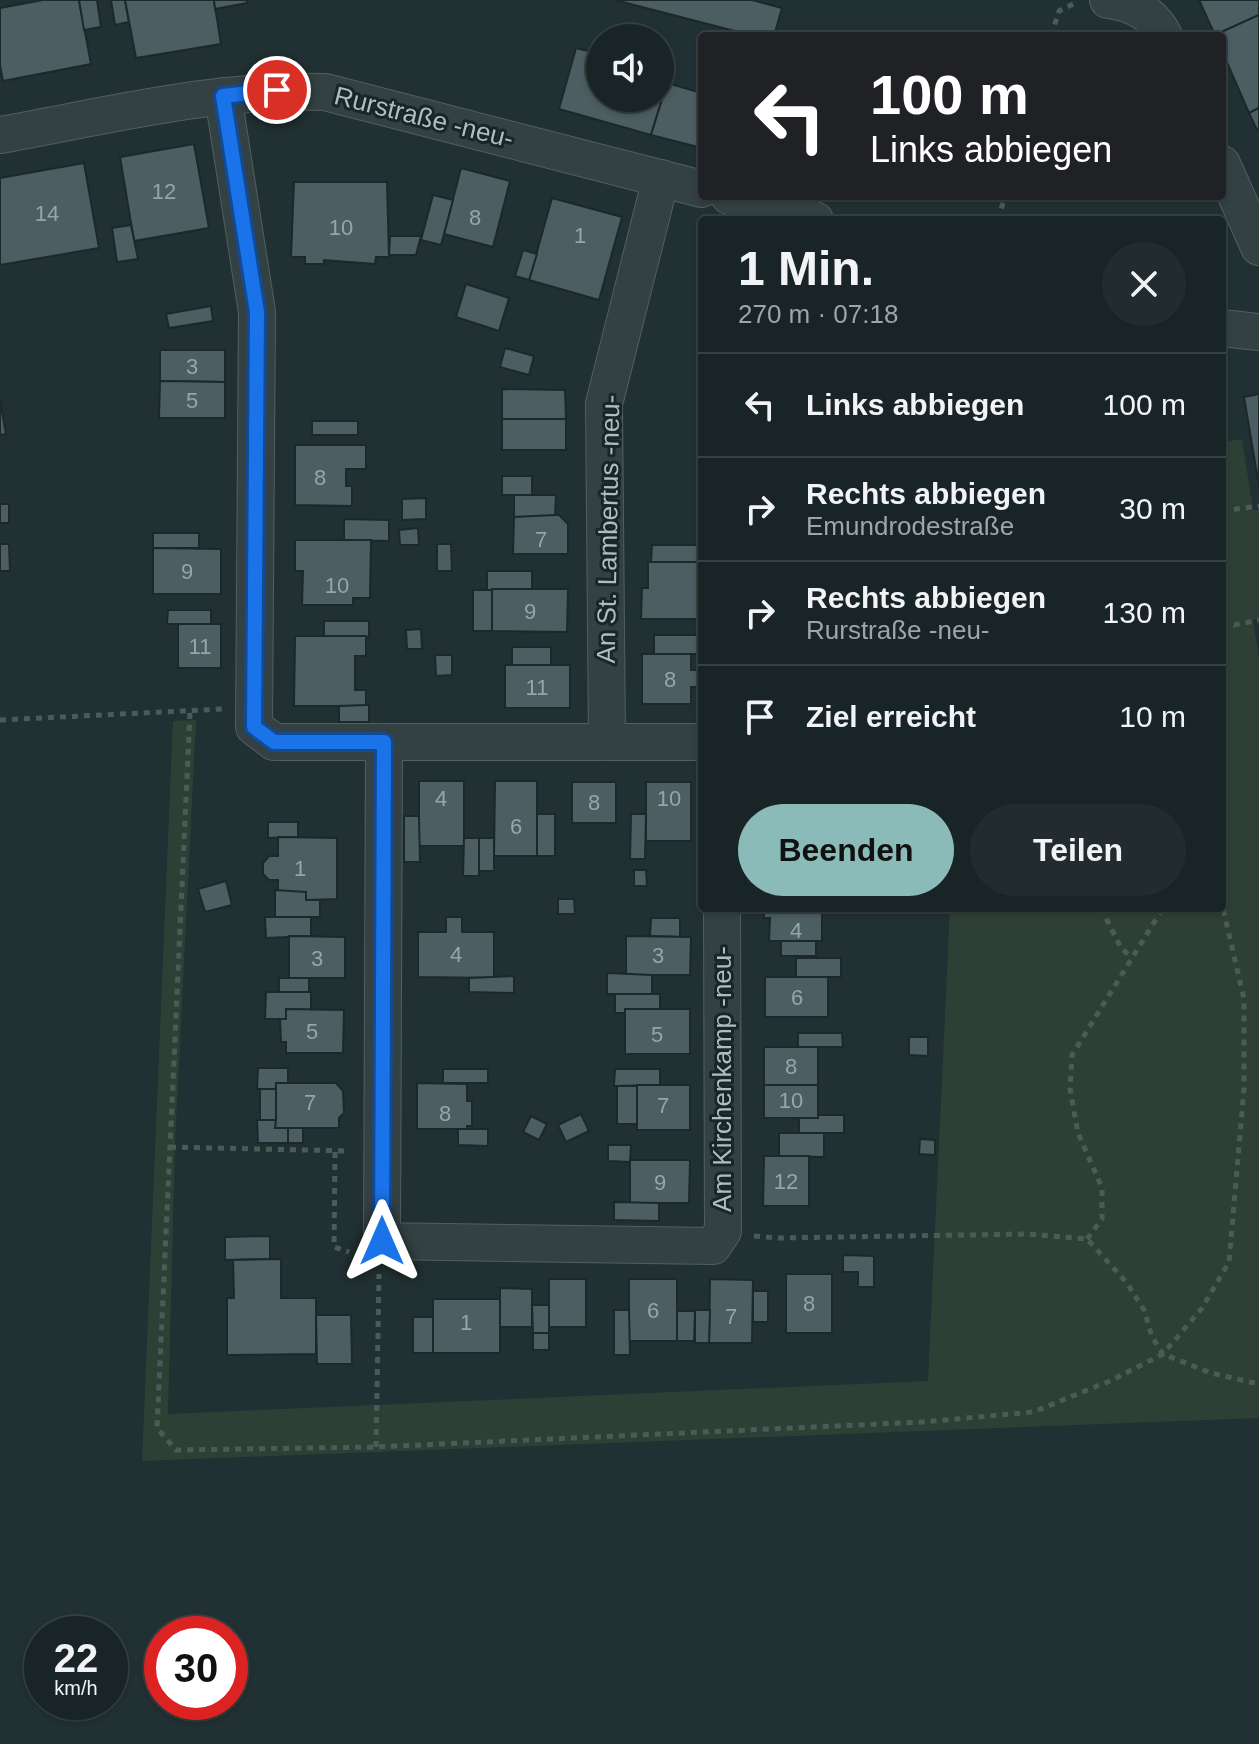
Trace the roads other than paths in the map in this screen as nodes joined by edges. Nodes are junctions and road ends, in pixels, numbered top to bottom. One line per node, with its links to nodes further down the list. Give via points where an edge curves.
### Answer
1 (1108, 0): 2 (street, via 1126,3 1158,22)
2 (1162, 32)
3 (223, 96): 4 (street, Rurstraße -neu-); 6 (street, Rurstraße -neu-, via 325,92); 13 (street, via 257,312 254,727 274,742)
4 (0, 135)
5 (1226, 173): 10 (street)
6 (661, 178): 7 (street, Rurstraße -neu-); 14 (street, An St. Lambertus -neu-, via 604,404)
7 (698, 188)
8 (743, 200): 9 (street)
9 (801, 216)
10 (1259, 247)
11 (1226, 328): 12 (street)
12 (1259, 332)
13 (384, 742): 14 (street); 16 (street, Am Kirchenkamp -neu-, via 380,1251 718,1238)
14 (607, 742): 15 (street)
15 (698, 742)
16 (722, 912)

